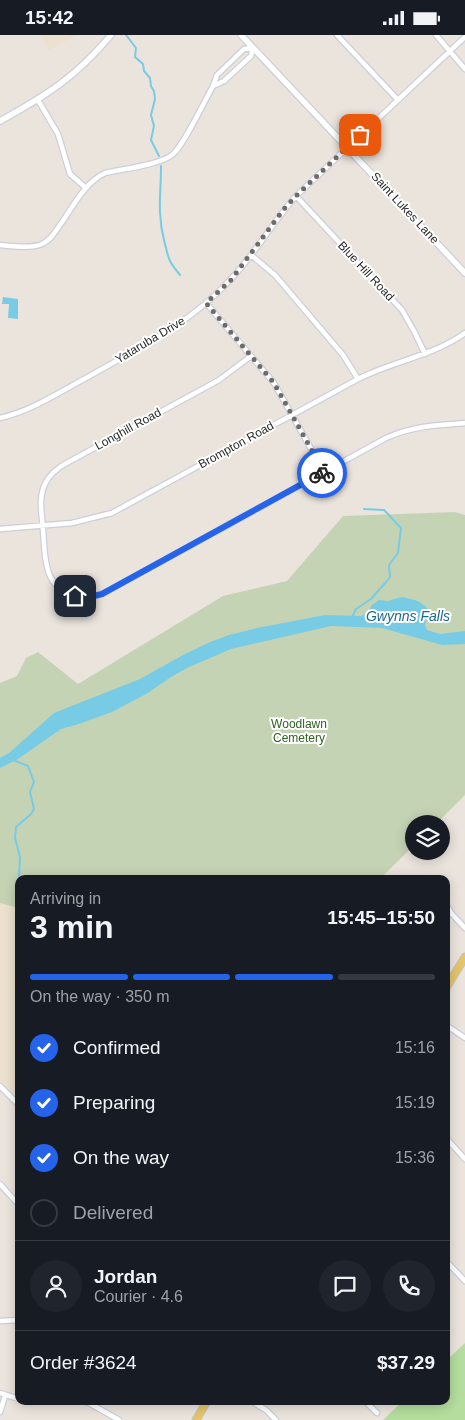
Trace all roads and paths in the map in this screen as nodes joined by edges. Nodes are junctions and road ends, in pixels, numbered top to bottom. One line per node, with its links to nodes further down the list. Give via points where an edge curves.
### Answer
1 (111, 35): 10 (street, via 87,62)
2 (241, 35): 6 (street, Saint Lukes Lane)
3 (337, 35): 11 (street)
4 (436, 35): 7 (street)
5 (465, 37): 7 (street, Yataruba Drive)
6 (253, 48): 9 (street, via 251,56 224,81); 9 (street, via 244,49 217,75); 13 (street, Saint Lukes Lane)
7 (450, 51): 8 (street); 11 (street, Yataruba Drive)
8 (465, 69)
9 (213, 86): 14 (street, via 172,155 160,161 105,173)
10 (38, 99): 12 (street); 14 (street, via 58,134 70,174)
11 (398, 100): 13 (street, Yataruba Drive)
12 (0, 121)
13 (347, 147): 15 (street, Yataruba Drive); 18 (street, Saint Lukes Lane)
14 (86, 188): 16 (street, via 48,241 35,246)
15 (296, 196): 17 (street, Yataruba Drive); 21 (street, Blue Hill Road, via 402,310)
16 (0, 245)
17 (251, 255): 19 (street, Yataruba Drive, via 231,280); 23 (street, via 275,275 344,355)
18 (465, 273)
19 (206, 303): 22 (street); 25 (street, Yataruba Drive, via 148,343 32,407)
20 (465, 333): 21 (street, Brompton Road)
21 (425, 354): 23 (street, Brompton Road)
22 (251, 355): 24 (street, via 274,383); 28 (street, Longhill Road, via 219,380 56,470 43,490)
23 (358, 379): 24 (street, Brompton Road)
24 (292, 414): 27 (street); 28 (street, Brompton Road, via 112,513 85,521)
25 (0, 418)
26 (465, 423): 27 (street, Longhill Road, via 423,426 398,433)
27 (324, 472): 28 (street, Longhill Road, via 102,594 90,597 68,594 52,582 47,570)
28 (43, 526): 29 (street, Brompton Road)
29 (0, 529)
30 (450, 911): 31 (street)
31 (465, 928)
32 (465, 957): 33 (main road)
33 (450, 981)
34 (450, 1028): 35 (street)
35 (465, 1038)
36 (0, 1086): 37 (street)
37 (15, 1101)
38 (450, 1142): 39 (street)
39 (465, 1159)
40 (0, 1184): 41 (street)
41 (15, 1201)
42 (450, 1265): 43 (street)
43 (465, 1281)
44 (15, 1319): 45 (street)
45 (0, 1321)
46 (0, 1393): 47 (street)
47 (5, 1396): 48 (street); 53 (street)
48 (15, 1398)
49 (93, 1405): 55 (street)
50 (205, 1405): 56 (main road)
51 (258, 1405): 57 (street)
52 (369, 1405): 54 (street)
53 (0, 1412)
54 (377, 1413)
55 (119, 1420)
56 (196, 1420)
57 (276, 1420)

